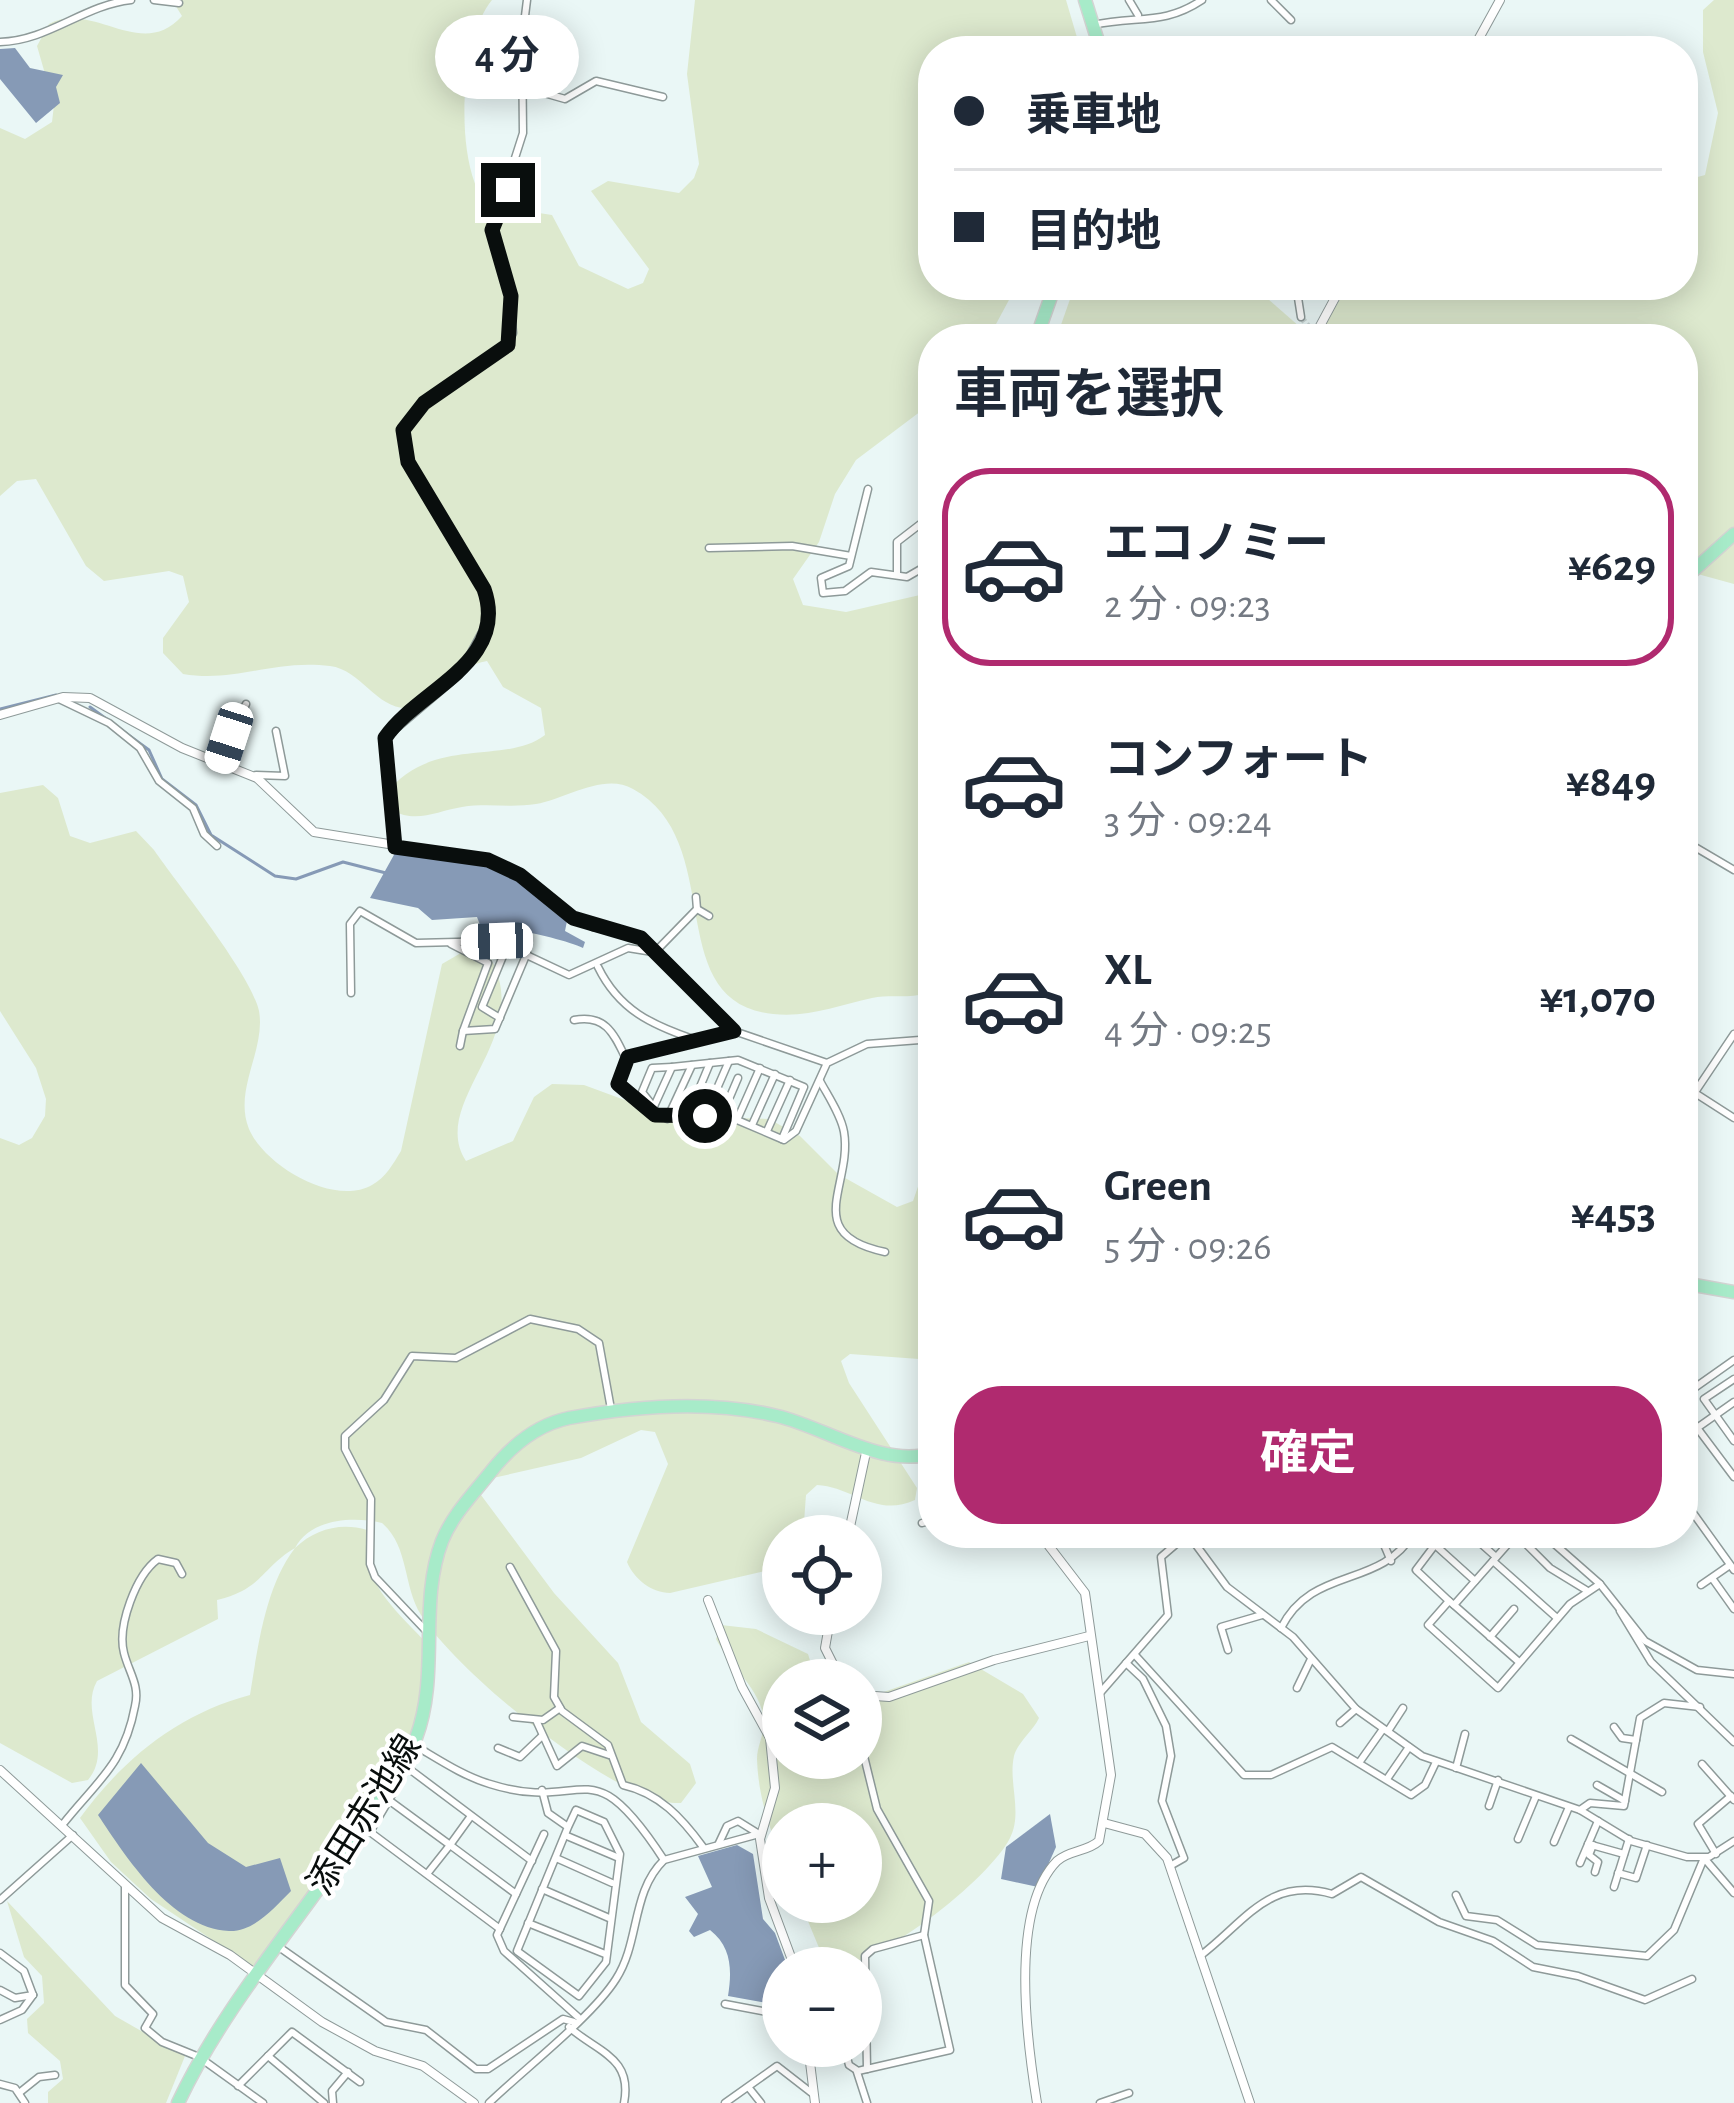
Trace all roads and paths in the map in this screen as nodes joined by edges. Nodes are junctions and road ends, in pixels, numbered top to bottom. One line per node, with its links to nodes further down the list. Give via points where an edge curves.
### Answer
1 (131, 0): 15 (street, via 34,38)
2 (154, 0): 9 (street)
3 (527, 0): 16 (street)
4 (1085, 0): 12 (main road)
5 (1129, 0): 10 (street)
6 (1202, 0): 10 (street, via 1170,20)
7 (1271, 0): 11 (street)
8 (1500, 0): 14 (street)
9 (179, 2)
10 (1140, 18): 12 (street)
11 (1292, 20)
12 (1093, 25): 13 (main road)
13 (1096, 36)
14 (1480, 36)
15 (0, 42)
16 (523, 87): 17 (street, via 565,99 596,81); 35 (street, via 523,133 492,230 513,333 503,352 424,403 403,430 408,462 489,610 459,675 385,738)
17 (663, 97)
18 (1299, 300): 19 (street)
19 (1301, 317)
20 (868, 489): 24 (street)
21 (918, 527): 27 (street, via 896,542)
22 (1734, 533): 25 (main road)
23 (709, 548): 24 (street, via 792,546)
24 (851, 556): 27 (street, via 849,566 821,578 823,593 837,594 876,570)
25 (1698, 566)
26 (918, 573): 27 (street)
27 (897, 576)
28 (58, 698): 30 (street); 32 (street, via 90,698); 34 (street, via 140,748)
29 (246, 704): 32 (street)
30 (0, 715)
31 (275, 731): 33 (street, via 285,776)
32 (221, 763): 33 (street)
33 (253, 776): 35 (street, via 314,832)
34 (217, 846)
35 (395, 847): 41 (street, via 506,866)
36 (1698, 849): 37 (street)
37 (1734, 870)
38 (696, 897): 39 (street)
39 (697, 909): 40 (street); 44 (street)
40 (709, 916)
41 (594, 927): 44 (street, via 641,938)
42 (448, 942): 43 (street); 47 (street, via 416,943 356,912); 50 (street, via 488,963)
43 (508, 944): 45 (street); 48 (street, via 482,1006)
44 (658, 951): 46 (street, via 628,948); 51 (street)
45 (526, 953): 46 (street, via 569,975); 48 (street)
46 (597, 967): 54 (street, via 639,1016)
47 (351, 993)
48 (500, 1018): 50 (street, via 490,1032)
49 (574, 1020): 56 (street, via 610,1028)
50 (463, 1031): 55 (street)
51 (734, 1031): 54 (street); 59 (street)
52 (1734, 1034): 67 (street)
53 (918, 1040): 59 (street, via 867,1044)
54 (696, 1041): 56 (street)
55 (460, 1046)
56 (626, 1059): 69 (street, via 620,1089)
57 (729, 1061): 58 (street); 62 (street); 71 (street)
58 (710, 1063): 60 (street); 72 (street)
59 (826, 1063): 66 (street)
60 (692, 1065): 61 (street); 74 (street)
61 (672, 1067): 69 (street); 69 (street, via 652,1068 642,1092)
62 (760, 1068): 63 (street); 75 (street)
63 (775, 1074): 65 (street); 76 (street)
64 (738, 1078): 70 (street)
65 (790, 1080): 77 (street); 78 (street, via 804,1090)
66 (820, 1081): 78 (street, via 796,1131); 79 (street, via 844,1130 839,1225 851,1240)
67 (1698, 1088)
68 (1698, 1095): 73 (street)
69 (653, 1110): 74 (street)
70 (723, 1114): 71 (street); 75 (street)
71 (705, 1116): 72 (street)
72 (687, 1118): 74 (street)
73 (1734, 1118)
74 (667, 1119)
75 (737, 1120): 76 (street)
76 (752, 1126): 77 (street)
77 (766, 1133): 78 (street)
78 (782, 1139)
79 (885, 1252)
80 (1698, 1286): 81 (main road)
81 (1734, 1292)
82 (1734, 1360): 84 (street)
83 (1734, 1379): 87 (street, via 1704,1399)
84 (1698, 1384)
85 (1734, 1402): 87 (street)
86 (611, 1413): 91 (main road, 添田赤池線, via 736,1409); 133 (main road, 添田赤池線, via 563,1419 525,1437 460,1509 436,1561); 133 (street, via 599,1343 578,1329 530,1318 456,1358 412,1356 385,1400 351,1428 345,1449 373,1513 370,1564)
87 (1714, 1415): 88 (street); 90 (street)
88 (1698, 1426)
89 (1698, 1428): 94 (street)
90 (1734, 1441)
91 (867, 1446): 92 (main road, 添田赤池線); 96 (street)
92 (918, 1458)
93 (1734, 1460): 94 (street)
94 (1726, 1466): 95 (street)
95 (1734, 1477)
96 (852, 1515)
97 (1698, 1521): 116 (street)
98 (1052, 1548): 131 (street, via 1077,1577)
99 (1171, 1548): 135 (street, via 1161,1557 1168,1615)
100 (1199, 1548): 128 (street, via 1227,1587)
101 (1385, 1548): 113 (street)
102 (1402, 1548): 113 (street)
103 (1423, 1548): 111 (street)
104 (1430, 1548): 111 (street)
105 (1438, 1548): 119 (street)
106 (1484, 1548): 112 (street)
107 (1504, 1548): 112 (street)
108 (1529, 1548): 114 (street)
109 (1558, 1548): 110 (street)
110 (1562, 1552): 114 (street); 120 (street)
111 (1426, 1553): 125 (street, via 1416,1570)
112 (1495, 1559): 119 (street); 129 (street)
113 (1390, 1562): 130 (street, via 1312,1589)
114 (1546, 1564): 122 (street)
115 (510, 1567): 144 (street, via 556,1651)
116 (1732, 1568): 118 (street)
117 (182, 1574): 184 (street, via 176,1563 158,1559 137,1584 122,1649 137,1690 126,1740 112,1772)
118 (1712, 1578): 121 (street); 127 (street)
119 (1475, 1581): 125 (street)
120 (1600, 1584): 122 (street); 124 (street)
121 (1701, 1586)
122 (1586, 1590): 129 (street)
123 (708, 1600): 187 (street, via 770,1738 775,1788)
124 (1616, 1602): 139 (street, via 1645,1641 1697,1670); 143 (street, via 1651,1662)
125 (1452, 1603): 132 (street); 138 (street, via 1428,1625 1498,1688)
126 (1514, 1609): 132 (street)
127 (1734, 1609)
128 (1262, 1615): 130 (street); 134 (street, via 1221,1627)
129 (1557, 1618): 138 (street)
130 (1281, 1628): 136 (street)
131 (1089, 1636): 141 (street); 142 (street)
132 (1490, 1636): 138 (street)
133 (433, 1638): 159 (main road, 添田赤池線)
134 (1228, 1650)
135 (1135, 1654): 137 (street); 161 (street, via 1244,1775 1270,1775 1324,1748)
136 (1311, 1659): 140 (street); 146 (street)
137 (1126, 1663): 142 (street); 206 (street, via 1143,1678 1170,1742 1162,1801 1184,1858)
138 (1520, 1663)
139 (1734, 1676)
140 (1297, 1688)
141 (882, 1696)
142 (1098, 1696): 183 (street, via 1112,1775)
143 (1700, 1707): 155 (street, via 1655,1706 1640,1718); 156 (street)
144 (560, 1708): 148 (street); 160 (street, via 598,1734)
145 (1402, 1708): 151 (street)
146 (1356, 1709): 149 (street); 151 (street)
147 (513, 1718): 148 (street)
148 (536, 1720): 153 (street)
149 (1340, 1723)
150 (1614, 1727): 155 (street)
151 (1385, 1730): 158 (street); 161 (street)
152 (1465, 1734): 165 (street)
153 (541, 1737): 157 (street, via 520,1756); 160 (street, via 556,1766 582,1746)
154 (1571, 1739): 167 (street)
155 (1636, 1740): 167 (street)
156 (1734, 1742)
157 (498, 1748)
158 (1409, 1748): 162 (street); 169 (street)
159 (414, 1751): 164 (street); 172 (street, via 490,1785); 173 (main road, 添田赤池線)
160 (609, 1755): 197 (street, via 623,1785 672,1810)
161 (1361, 1761): 169 (street)
162 (1436, 1762): 165 (street); 169 (street, via 1412,1796)
163 (1702, 1763): 176 (street)
164 (407, 1768): 173 (street); 181 (street)
165 (1456, 1768): 170 (street)
166 (0, 1770): 184 (street)
167 (1630, 1773): 174 (street); 177 (street)
168 (870, 1779): 221 (street, via 877,1809 929,1901)
169 (1388, 1779)
170 (1498, 1780): 175 (street); 178 (street)
171 (1597, 1785): 177 (street)
172 (542, 1790): 185 (street, via 548,1813); 203 (street, via 594,1789 622,1801)
173 (391, 1791): 195 (street); 209 (street, via 370,1832); 222 (main road, 添田赤池線)
174 (1662, 1792)
175 (1536, 1796): 179 (street); 189 (street)
176 (1732, 1798): 199 (street, via 1698,1824)
177 (1627, 1801): 180 (street)
178 (1489, 1806)
179 (1569, 1807): 180 (street); 192 (street)
180 (1580, 1810): 182 (street)
181 (471, 1816): 195 (street); 204 (street)
182 (1598, 1821): 190 (street); 194 (street)
183 (1104, 1823): 206 (street, via 1145,1834); 261 (street, via 1094,1847 1053,1866 1032,1911 1025,1988)
184 (63, 1824): 188 (street)
185 (567, 1832): 200 (street); 201 (street); 201 (street, via 576,1810 604,1822)
186 (544, 1834): 204 (street)
187 (759, 1834): 193 (street); 193 (street, via 738,1821); 223 (street)
188 (73, 1835): 211 (street); 217 (street)
189 (1518, 1839)
190 (1629, 1839): 196 (street); 198 (street)
191 (1734, 1841): 199 (street)
192 (1554, 1842)
193 (719, 1843): 197 (street)
194 (1591, 1844): 198 (street); 205 (street); 207 (street)
195 (450, 1845): 209 (street); 215 (street)
196 (1646, 1845): 202 (street); 208 (street, via 1636,1878)
197 (703, 1847): 203 (street)
198 (1624, 1854): 208 (street)
199 (1716, 1854): 202 (street)
200 (556, 1858): 210 (street); 213 (street)
201 (619, 1858): 210 (street)
202 (1704, 1858): 214 (street); 216 (street, via 1673,1930 1638,1958 1537,1945 1497,1921 1466,1916)
203 (664, 1860): 235 (street, via 644,1886 616,1981)
204 (532, 1861): 215 (street)
205 (1580, 1863)
206 (1169, 1866): 226 (street)
207 (1595, 1872)
208 (1618, 1873): 212 (street)
209 (427, 1874): 220 (street)
210 (612, 1883): 218 (street)
211 (125, 1885): 227 (street, via 162,1918); 237 (street, via 125,1985 153,2014 146,2028)
212 (1614, 1887)
213 (542, 1889): 218 (street); 219 (street)
214 (1734, 1893)
215 (516, 1894): 220 (street)
216 (1456, 1895)
217 (0, 1900)
218 (609, 1918): 225 (street)
219 (528, 1922): 225 (street); 228 (street, via 517,1951)
220 (500, 1929): 228 (street, via 499,1943)
221 (924, 1935): 240 (street, via 865,1956); 240 (street, via 950,2050)
222 (279, 1947): 227 (main road, 添田赤池線); 235 (street, via 386,2022 426,2030 476,2069 563,2019)
223 (787, 1947)
224 (0, 1954): 231 (street, via 24,1971)
225 (605, 1954): 228 (street, via 578,1996)
226 (1200, 1957): 229 (street, via 1263,1898 1297,1888 1332,1894 1361,1876 1533,1967 1645,2000); 263 (street)
227 (258, 1973): 237 (main road, 添田赤池線); 255 (street, via 322,2021 423,2066)
228 (537, 1974): 235 (street)
229 (1692, 1979)
230 (0, 1990): 231 (street)
231 (33, 1995): 234 (street)
232 (725, 2004): 233 (street)
233 (762, 2011)
234 (0, 2020)
235 (574, 2022): 256 (street); 257 (street, via 620,2064)
236 (268, 2056): 242 (street, via 298,2032); 246 (street); 254 (street)
237 (200, 2057): 246 (street); 252 (main road, 添田赤池線)
238 (811, 2067): 250 (street)
239 (854, 2067): 241 (street)
240 (867, 2069): 241 (street)
241 (855, 2070): 260 (street)
242 (348, 2072): 244 (street); 254 (street)
243 (55, 2075): 248 (street)
244 (360, 2082)
245 (0, 2084): 248 (street)
246 (238, 2086): 253 (street)
247 (749, 2088): 250 (street, via 777,2066); 258 (street); 259 (street)
248 (19, 2093): 251 (street)
249 (1129, 2093): 262 (street)
250 (815, 2098)
251 (25, 2103)
252 (178, 2103)
253 (262, 2103)
254 (328, 2103)
255 (474, 2103)
256 (489, 2103)
257 (624, 2103)
258 (725, 2103)
259 (761, 2103)
260 (867, 2103)
261 (1037, 2103)
262 (1100, 2103)
263 (1250, 2103)

